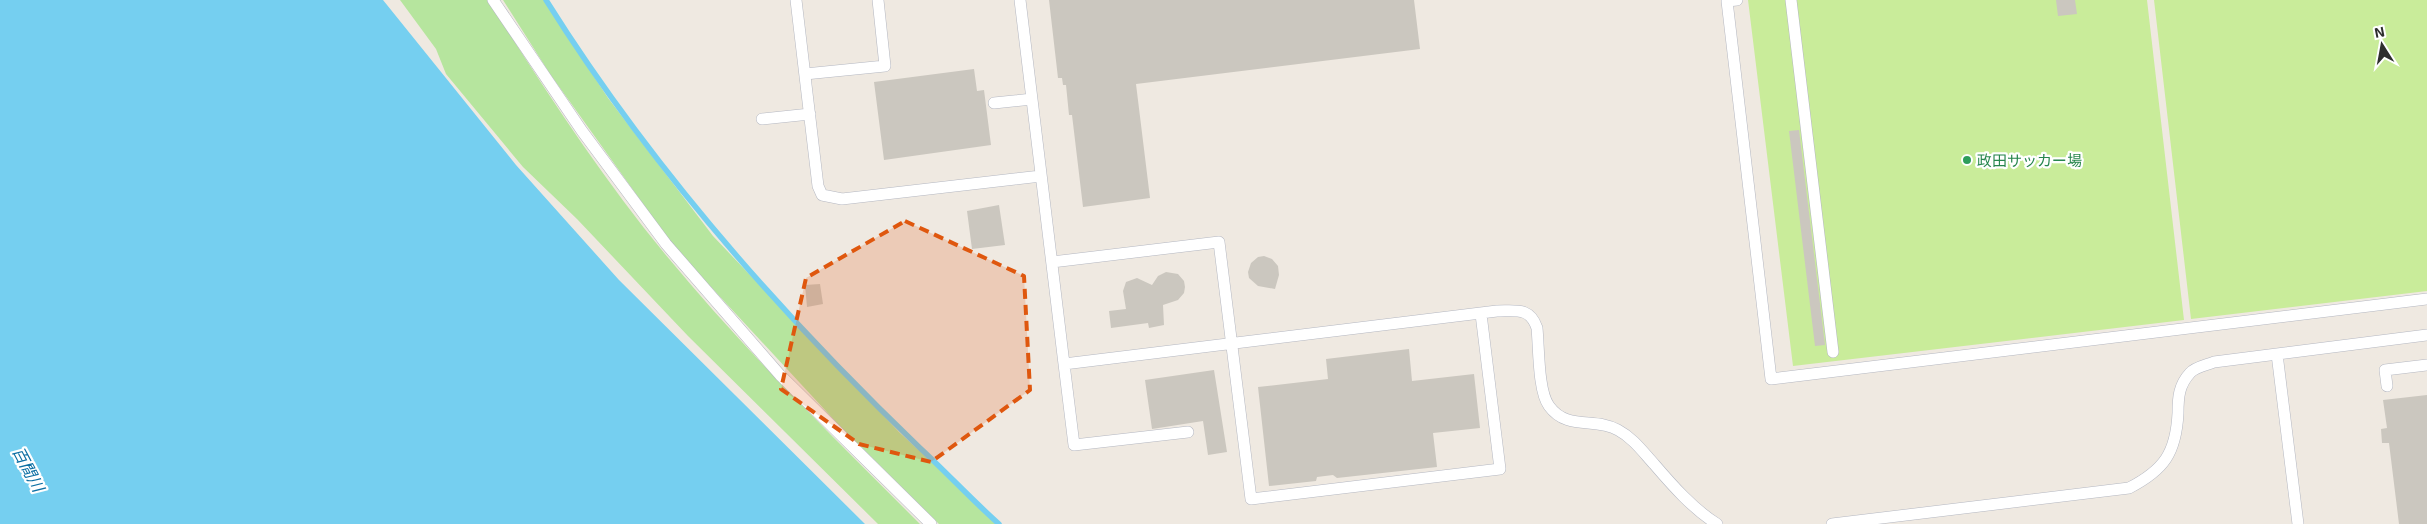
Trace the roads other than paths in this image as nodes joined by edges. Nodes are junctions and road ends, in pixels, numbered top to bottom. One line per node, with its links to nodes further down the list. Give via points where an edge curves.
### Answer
1 (493, 0): 24 (lane, via 582,131 666,244 780,375)
2 (796, 0): 7 (lane)
3 (878, 0): 7 (lane, via 885,66)
4 (1020, 0): 8 (lane)
5 (1737, 0): 14 (lane, via 1727,1 1771,379)
6 (1791, 0): 18 (lane)
7 (805, 74): 10 (lane)
8 (1032, 99): 9 (lane); 12 (lane)
9 (994, 103)
10 (810, 114): 11 (lane); 12 (lane, via 818,186 822,196 832,199)
11 (762, 119)
12 (1041, 176): 13 (lane)
13 (1052, 262): 17 (lane, via 1219,242); 20 (lane)
14 (2427, 299)
15 (1482, 314): 17 (lane); 17 (lane, via 1500,469 1251,499); 25 (lane, via 1511,311 1534,318 1543,392 1548,406 1560,417 1574,423 1605,424 1626,435 1700,512)
16 (2427, 335): 19 (lane)
17 (1232, 344): 20 (lane)
18 (1833, 352)
19 (2277, 354): 26 (lane, via 2214,362 2191,372 2179,390 2175,441 2168,459 2149,478 2129,488); 27 (lane)
20 (1064, 364): 23 (lane, via 1074,444)
21 (2427, 365): 22 (lane, via 2385,370)
22 (2387, 386)
23 (1188, 432)
24 (931, 524)
25 (1717, 524)
26 (1832, 524)
27 (2298, 524)

